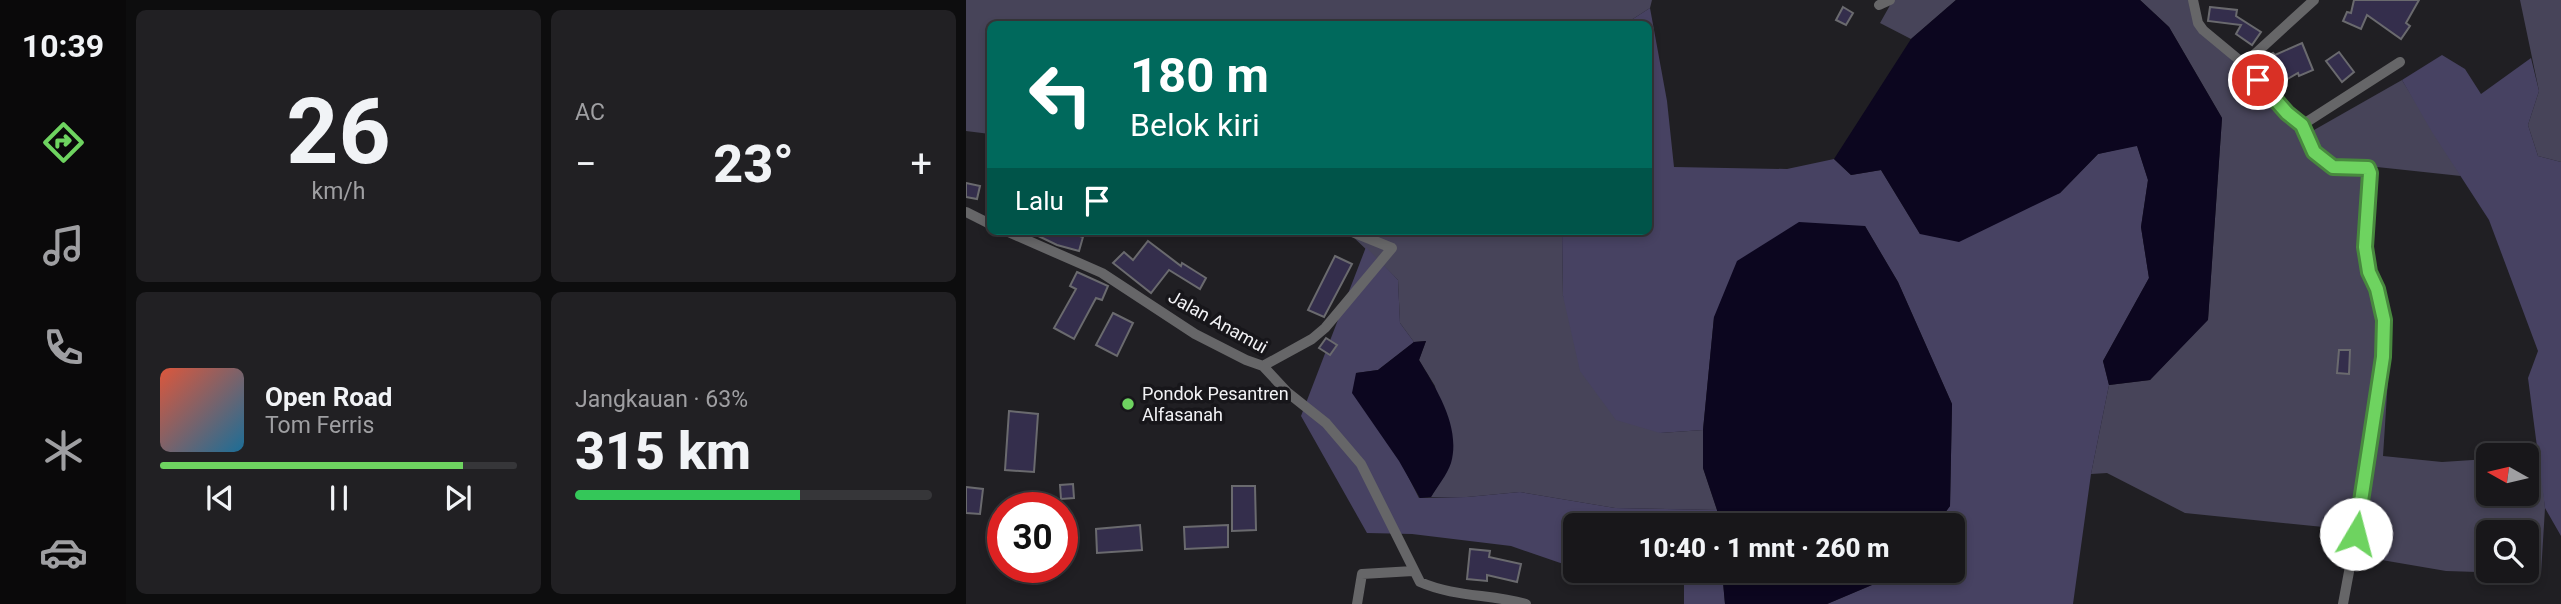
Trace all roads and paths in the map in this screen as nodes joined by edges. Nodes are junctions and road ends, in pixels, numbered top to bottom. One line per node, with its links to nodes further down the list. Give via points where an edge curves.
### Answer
1 (2193, 0): 4 (street, via 2203,30)
2 (2314, 0): 4 (street)
3 (2400, 62): 5 (street)
4 (2244, 64): 5 (street)
5 (2302, 125): 14 (street, via 2314,152 2333,167 2368,168 2365,247 2384,320 2383,357)
6 (966, 212): 7 (street)
7 (987, 222)
8 (1015, 235): 10 (street, Jalan Anamui, via 1102,273 1195,334)
9 (1360, 235): 10 (street, via 1392,248 1325,328)
10 (1263, 366): 11 (street, Jalan Anamui, via 1326,423 1361,464)
11 (1413, 571): 12 (street, via 1362,574); 13 (street, Jalan Anamui, via 1420,582 1440,591)
12 (1357, 604)
13 (1526, 604)
14 (2343, 604)

